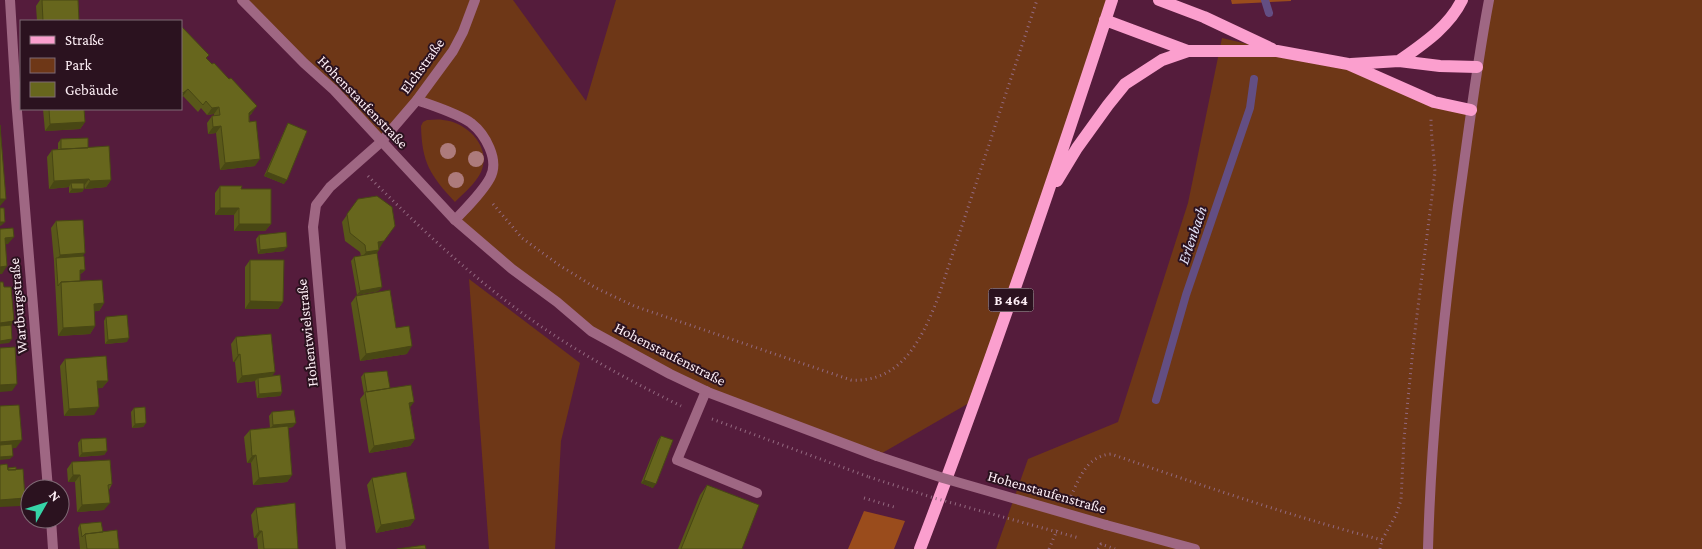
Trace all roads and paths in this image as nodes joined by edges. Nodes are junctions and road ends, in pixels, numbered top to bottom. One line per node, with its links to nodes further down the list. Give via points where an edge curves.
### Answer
1 (10, 0): 25 (street, Wartburgstraße)
2 (242, 0): 18 (street, Hohenstaufenstraße)
3 (475, 0): 15 (street, Elchstraße, via 453,51)
4 (1037, 0): 19 (path, via 927,326 911,352 874,378 846,378 616,298 575,276 522,238)
5 (1112, 0): 9 (main road, B 464)
6 (1159, 0): 11 (main road)
7 (1462, 0): 12 (main road, via 1449,21)
8 (1489, 0): 14 (street)
9 (1105, 20): 10 (main road); 20 (main road, B 464)
10 (1188, 51): 11 (main road); 20 (main road, via 1162,60 1125,84 1077,148)
11 (1276, 51): 13 (main road)
12 (1399, 60): 13 (main road); 14 (main road)
13 (1348, 64): 16 (main road)
14 (1477, 67): 17 (street)
15 (417, 100): 18 (street, Elchstraße); 19 (street, via 470,123 482,135 494,164 491,176)
16 (1434, 102): 17 (main road); 31 (path, via 1431,118 1434,172 1410,373 1401,500)
17 (1471, 110): 41 (street, via 1438,380)
18 (382, 142): 21 (street, Hohenstaufenstraße); 35 (street, Hohentwielstraße, via 330,187 316,205 313,227)
19 (481, 190): 21 (street)
20 (1045, 201): 36 (main road, B 464)
21 (455, 220): 22 (street, Hohenstaufenstraße, via 592,331)
22 (706, 391): 26 (street, via 677,460); 39 (street, Hohenstaufenstraße, bridge, via 943,478)
23 (1082, 472): 31 (path, via 1093,459 1111,454 1275,510)
24 (869, 477): 30 (path, bridge)
25 (47, 479)
26 (757, 493)
27 (864, 498): 28 (path)
28 (894, 507)
29 (52, 529): 34 (street)
30 (1083, 539)
31 (1382, 540): 40 (path)
32 (1092, 542): 33 (path)
33 (1101, 544): 37 (path); 38 (path)
34 (54, 549)
35 (341, 549)
36 (920, 549)
37 (1098, 549)
38 (1115, 549)
39 (1195, 549)
40 (1380, 549)
41 (1428, 549)

